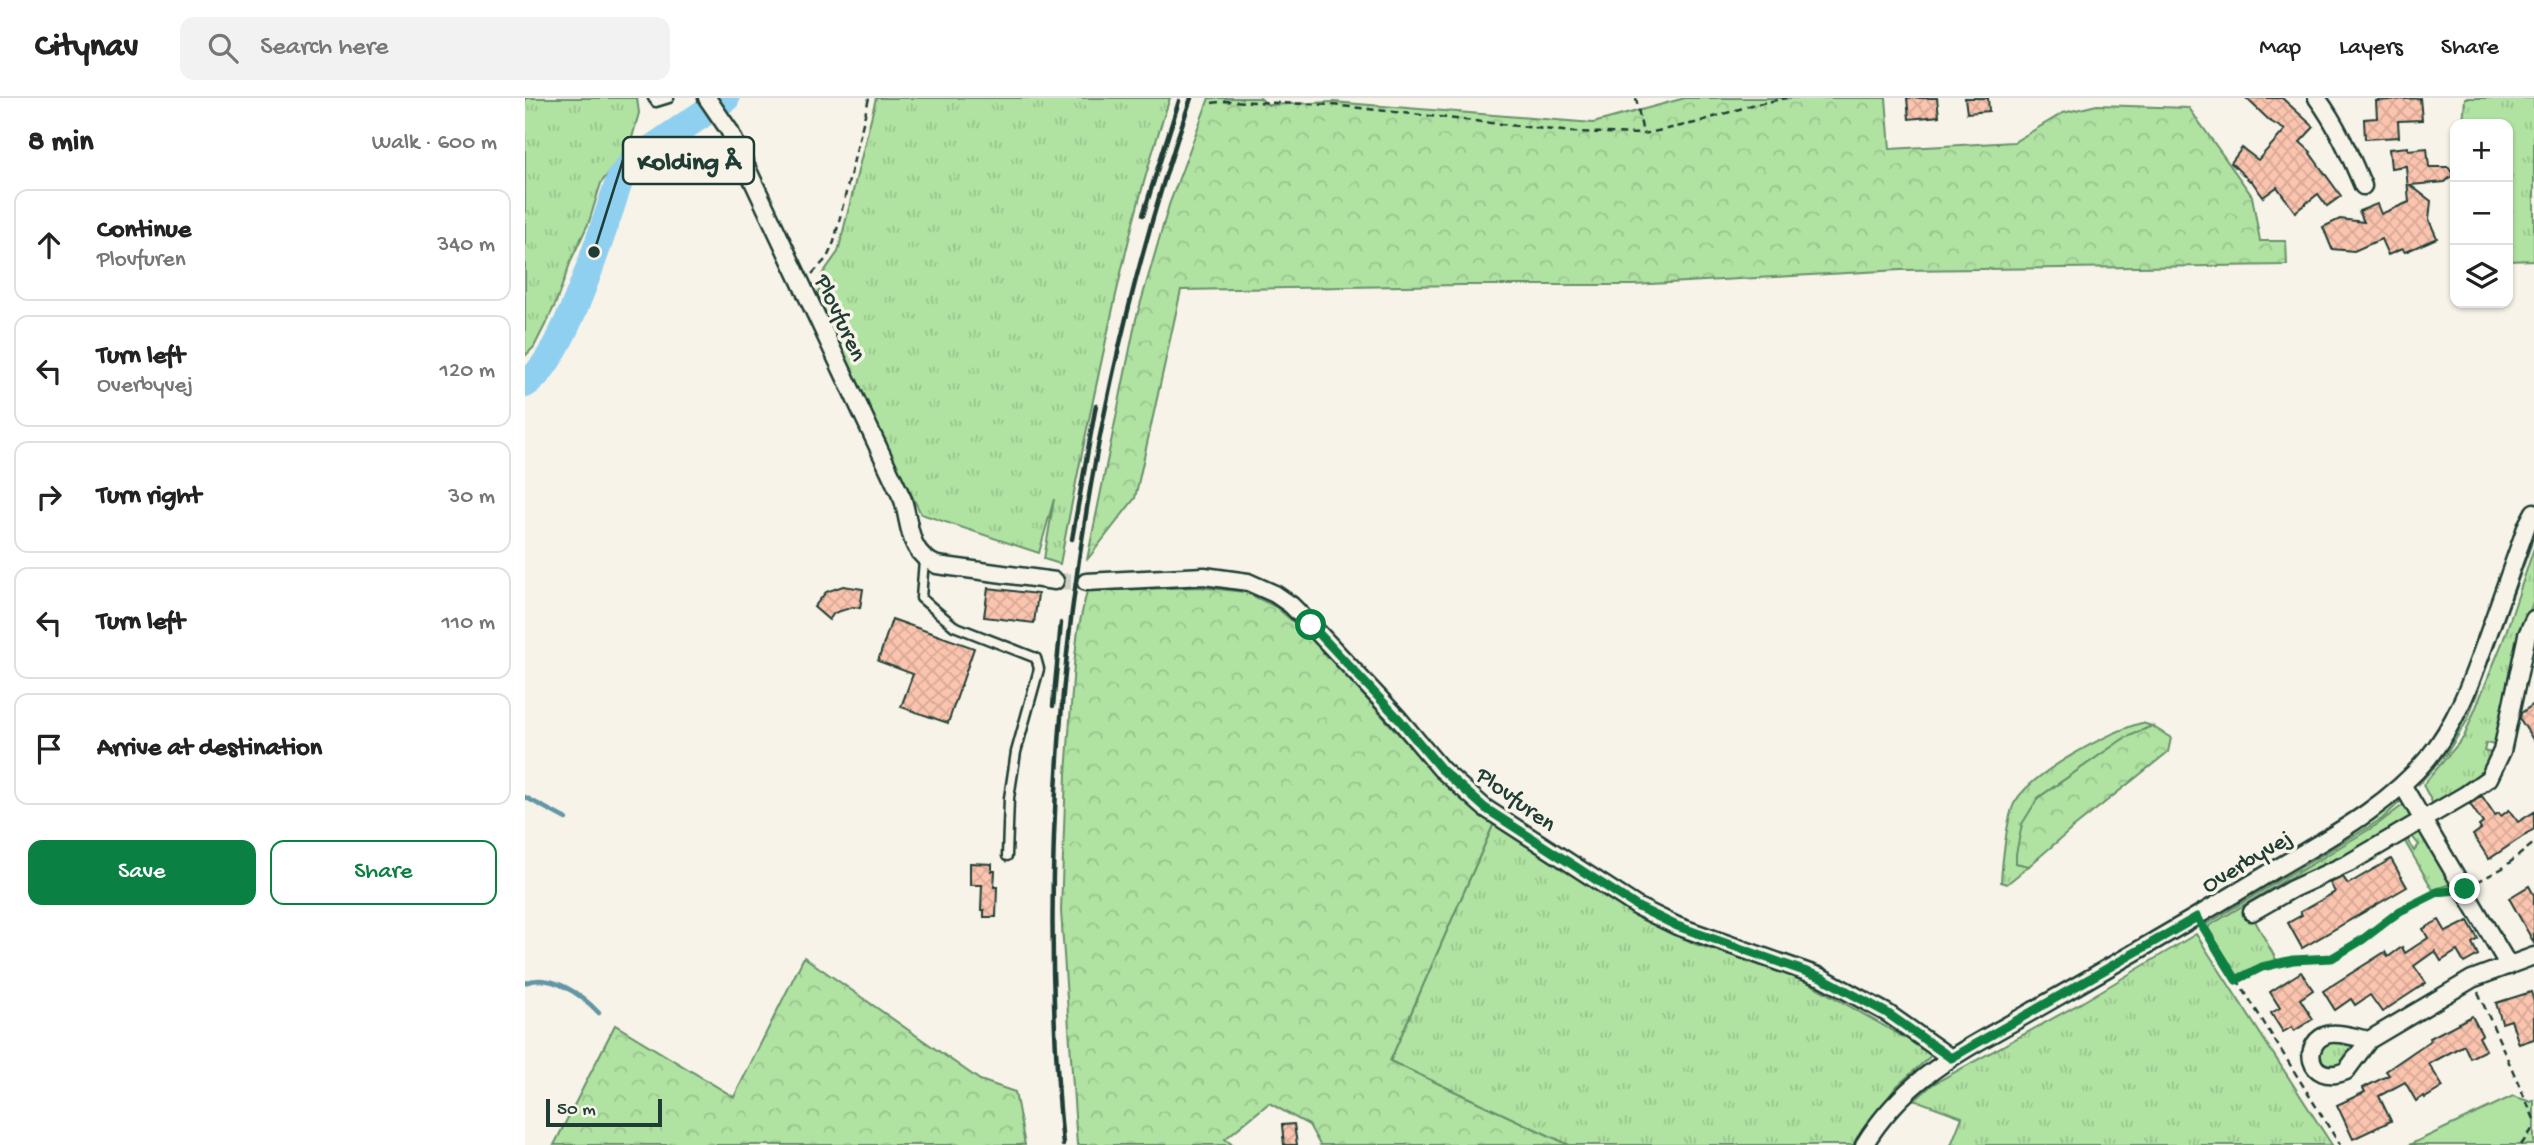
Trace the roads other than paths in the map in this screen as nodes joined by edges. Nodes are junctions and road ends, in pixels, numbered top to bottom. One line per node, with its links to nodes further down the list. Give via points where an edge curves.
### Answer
1 (653, 98): 2 (lane, via 656,102)
2 (669, 98)
3 (707, 98): 7 (street, Plovfuren, via 723,121 903,500 915,550)
4 (2317, 98): 5 (street, via 2330,115)
5 (2363, 186)
6 (2534, 512): 11 (street, Overbyvej, via 2464,700 2448,730)
7 (924, 560): 8 (street); 13 (lane, Plovfuren, via 921,598 954,626 1036,658 1039,669 1016,752 1009,798)
8 (1055, 580)
9 (1086, 582): 18 (street, Plovfuren, via 1204,576 1248,582 1275,594 1311,625 1441,769 1485,808 1638,907 1677,926 1821,977 1887,1013)
10 (2534, 619): 12 (street, via 2502,751 2489,778)
11 (2403, 786): 12 (street); 18 (street, Overbyvej, via 2372,811 2197,917)
12 (2423, 820): 14 (street); 16 (street)
13 (1007, 856)
14 (2252, 912)
15 (2534, 956): 16 (street)
16 (2509, 966): 17 (street, via 2472,979)
17 (2369, 1040)
18 (1951, 1058): 19 (street, Overbyvej, via 1895,1101)
19 (1864, 1145)

